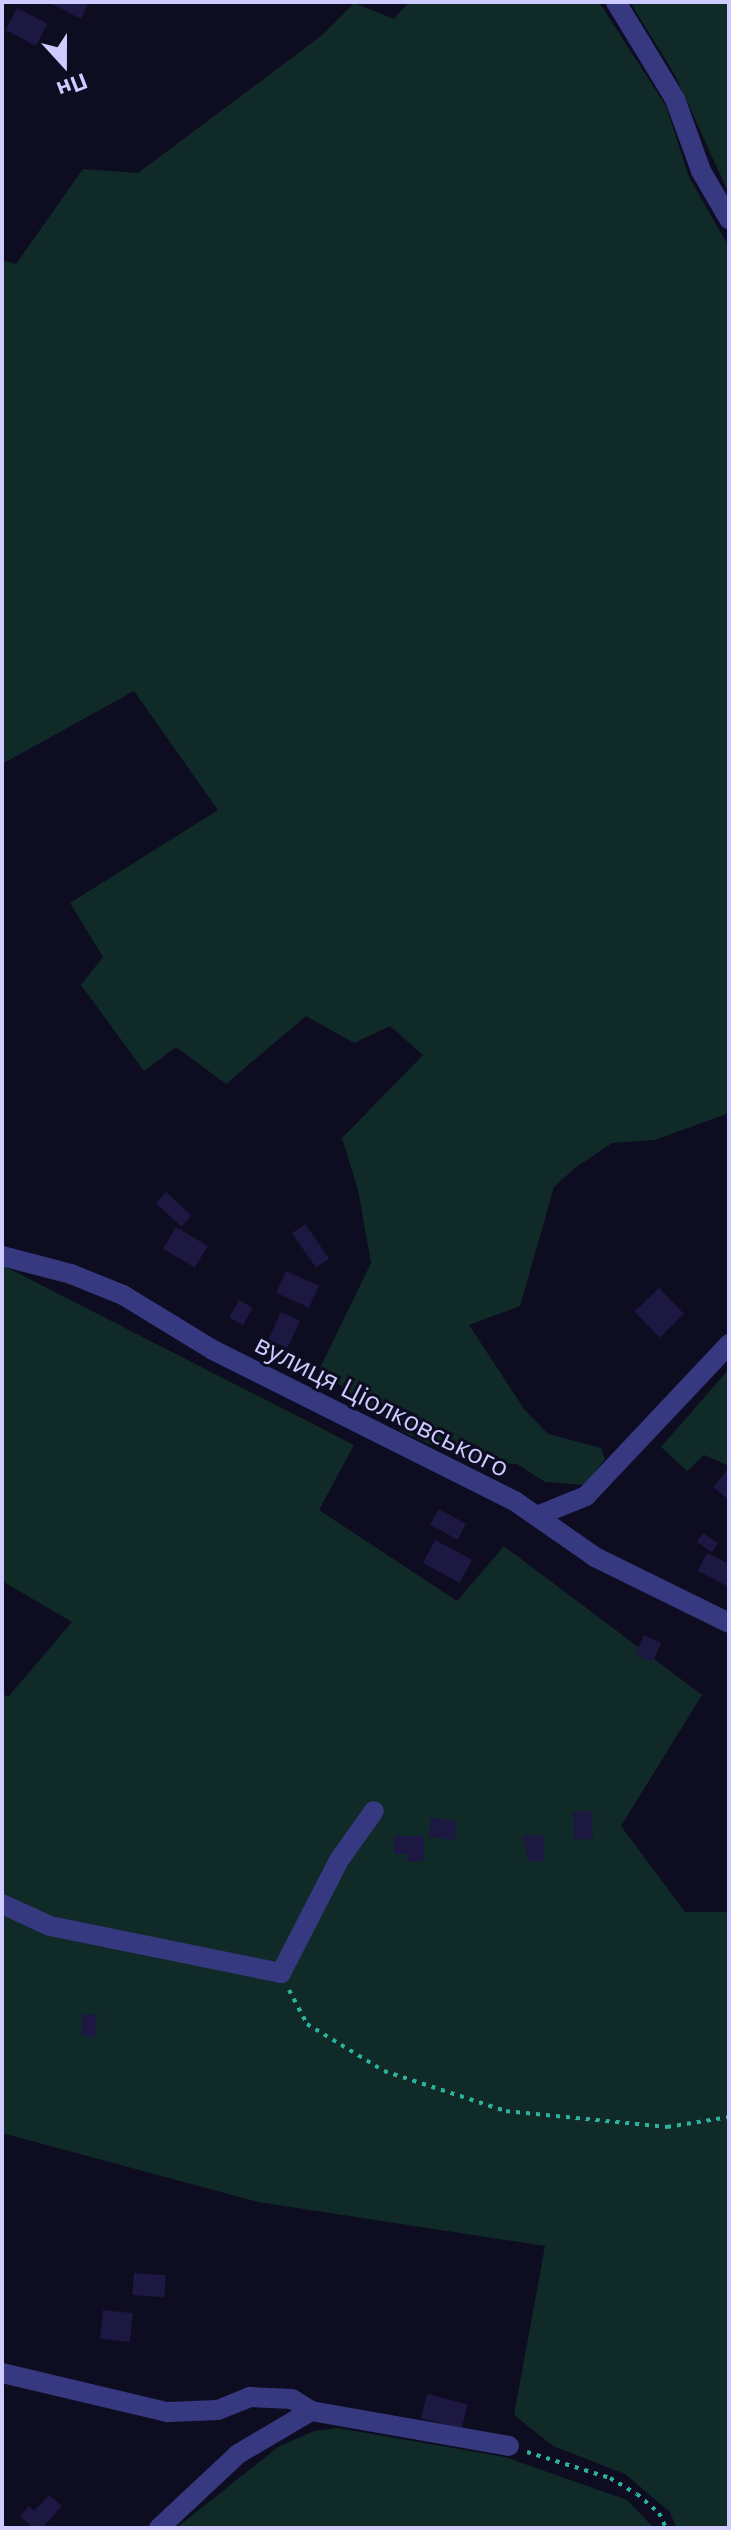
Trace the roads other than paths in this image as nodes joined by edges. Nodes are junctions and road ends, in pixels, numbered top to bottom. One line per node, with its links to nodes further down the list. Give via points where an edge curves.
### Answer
1 (616, 2): 2 (street, via 675,99 701,171)
2 (729, 219)
3 (2, 1256): 5 (street, вулиця Ціолковського, via 71,1274 123,1295 213,1350)
4 (729, 1344): 5 (street, via 586,1496)
5 (537, 1516): 6 (street, вулиця Ціолковського, via 595,1557)
6 (729, 1623)
7 (374, 1811): 8 (street, via 339,1860 281,1973 50,1926)
8 (2, 1904)
9 (2, 2373): 10 (street, via 167,2412 218,2410 251,2397 292,2399)
10 (311, 2411): 11 (street); 12 (street, via 238,2454)
11 (509, 2446)
12 (159, 2528)

